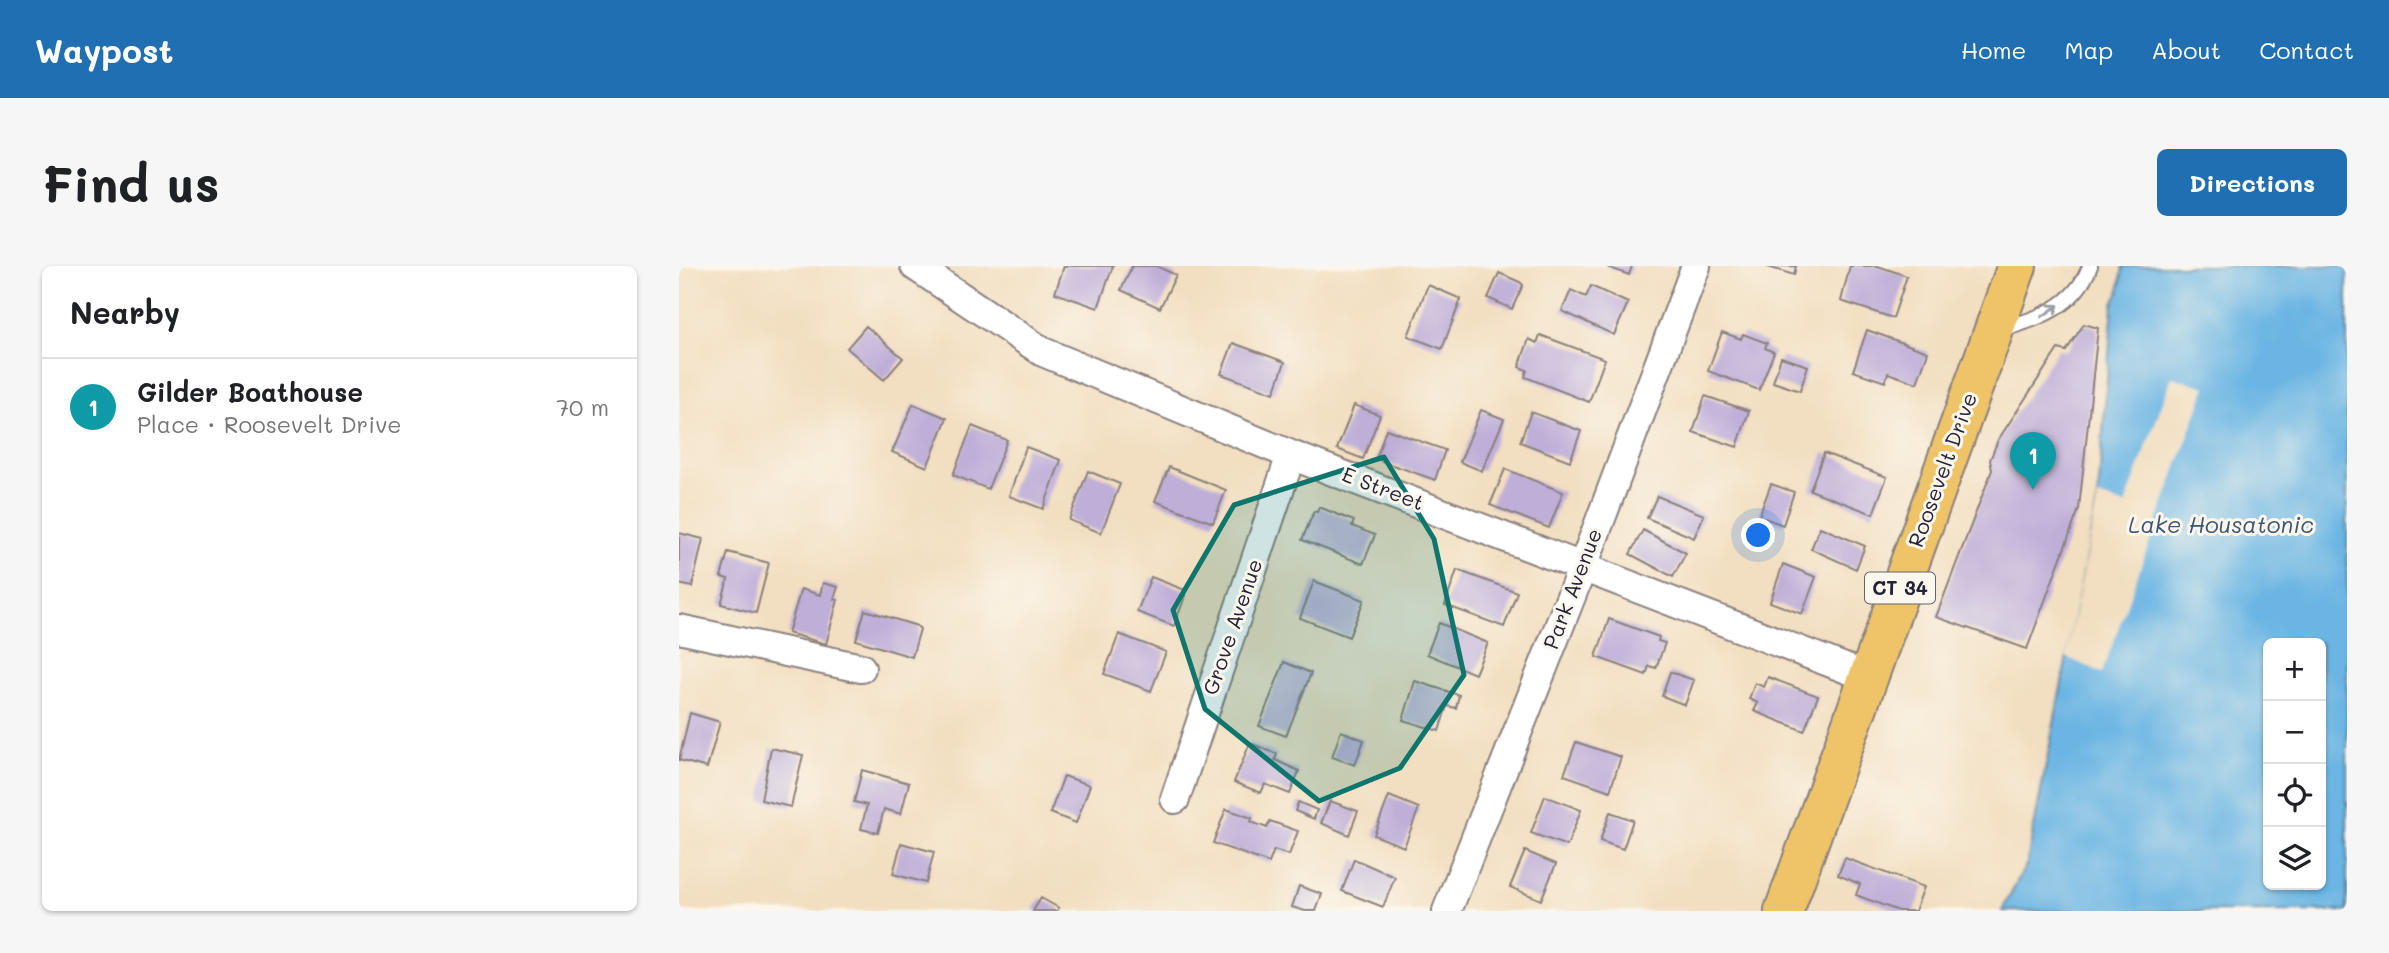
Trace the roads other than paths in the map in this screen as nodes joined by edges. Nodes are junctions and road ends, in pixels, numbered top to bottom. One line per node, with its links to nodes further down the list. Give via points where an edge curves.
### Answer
1 (915, 266): 6 (street, E Street, via 1043,352)
2 (1696, 266): 7 (street, Park Avenue)
3 (2017, 266): 5 (main road, Roosevelt Drive / CT 34)
4 (2090, 266): 5 (lane, one-way to 4, via 2043,317 2079,290)
5 (1993, 332): 10 (main road, Roosevelt Drive / CT 34)
6 (1291, 454): 7 (street, E Street); 11 (street, Grove Avenue)
7 (1583, 566): 10 (street, E Street); 12 (street, Park Avenue)
8 (679, 629): 9 (street)
9 (861, 668)
10 (1868, 677): 13 (main road, Roosevelt Drive / CT 34)
11 (1175, 799)
12 (1447, 911)
13 (1784, 911)

